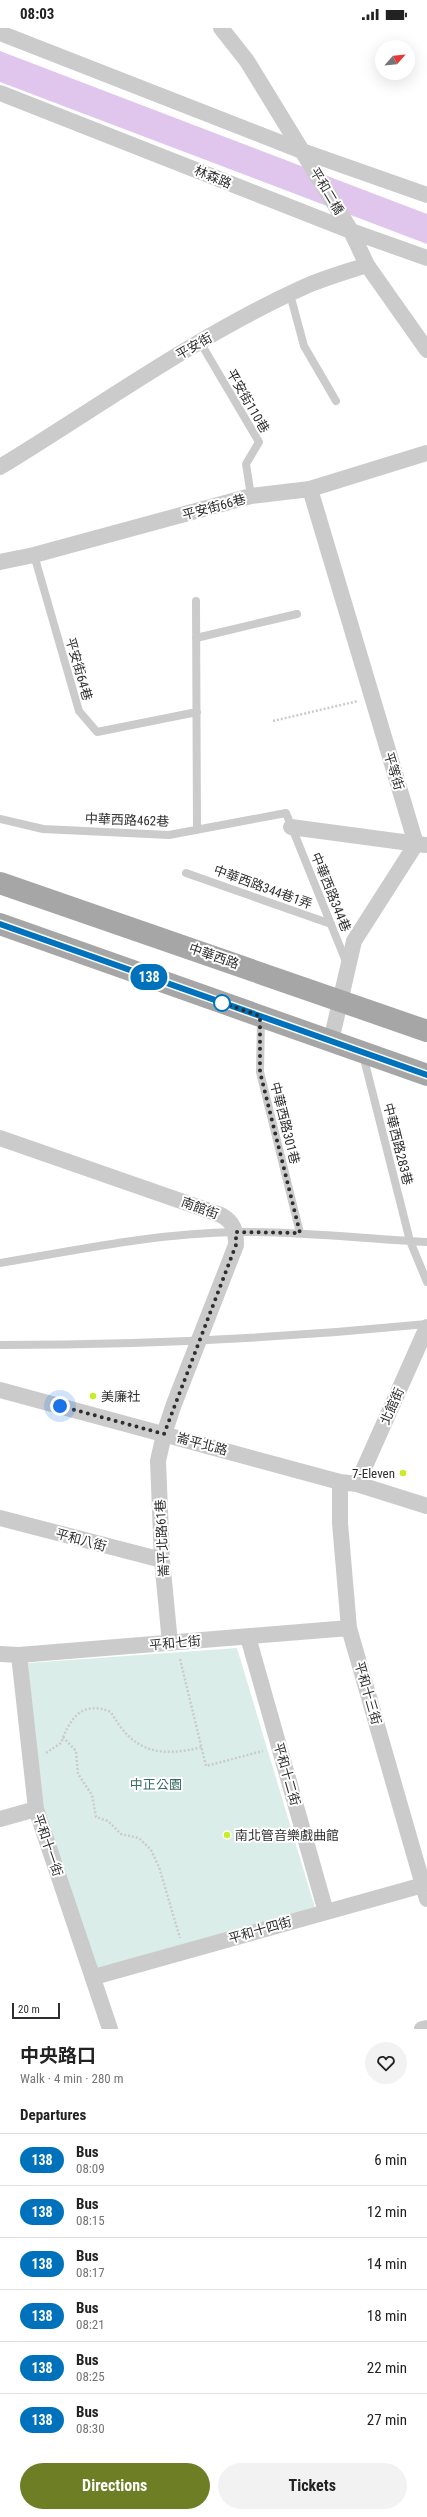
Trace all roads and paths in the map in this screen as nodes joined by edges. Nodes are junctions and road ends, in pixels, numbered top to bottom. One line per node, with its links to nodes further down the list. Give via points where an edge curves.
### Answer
1 (221, 28): 4 (street, via 247,61)
2 (0, 33): 4 (street)
3 (0, 93): 6 (street, 林森路)
4 (303, 151): 5 (street); 6 (street, 平和二橋)
5 (427, 194)
6 (351, 231): 7 (street, 林森路); 8 (street)
7 (427, 258)
8 (367, 265): 9 (street, 平安街); 11 (street)
9 (290, 294): 10 (street, 平安街); 12 (lane, via 304,346)
10 (200, 342): 14 (street, 平安街); 16 (lane, 平安街110巷, via 259,442 246,464)
11 (427, 350)
12 (336, 402)
13 (427, 453): 15 (street, 平安街66巷)
14 (0, 468)
15 (310, 488): 16 (street, 平安街66巷); 22 (street, 平等街)
16 (251, 496): 17 (street, 平安街66巷)
17 (34, 555): 18 (street, 平安街66巷); 23 (lane, 平安街64巷, via 79,711 97,732)
18 (0, 562)
19 (196, 602): 21 (lane)
20 (297, 614): 21 (lane)
21 (196, 638): 23 (lane)
22 (372, 697): 24 (path); 28 (street, 平等街)
23 (197, 712): 27 (lane)
24 (273, 721)
25 (0, 819): 27 (lane, 中華西路462巷, via 43,829 169,835)
26 (291, 827): 27 (lane, 中華西路462巷, via 286,813); 28 (street); 32 (lane, 中華西路344巷)
27 (197, 830)
28 (422, 844): 33 (street, via 354,941)
29 (186, 873): 32 (lane, 中華西路344巷1弄)
30 (0, 883): 34 (main road, 中華西路)
31 (0, 924): 35 (main road)
32 (331, 924): 33 (lane, 中華西路344巷)
33 (348, 967): 34 (street)
34 (340, 1000): 36 (main road, 中華西路); 37 (street)
35 (260, 1016): 37 (main road); 42 (lane, 中華西路301巷, via 260,1072)
36 (427, 1031)
37 (331, 1041): 38 (main road)
38 (362, 1052): 39 (main road); 43 (lane, 中華西路283巷)
39 (427, 1075)
40 (0, 1138): 41 (street, 南館街, via 221,1215 229,1219)
41 (236, 1232): 42 (lane); 45 (lane, via 131,1241); 49 (street, via 236,1245)
42 (300, 1233): 43 (lane)
43 (410, 1241): 44 (lane); 46 (lane, 中華西路283巷)
44 (427, 1242)
45 (0, 1263)
46 (427, 1282)
47 (427, 1324): 49 (lane, via 310,1336)
48 (427, 1327): 54 (street, 北館街)
49 (198, 1342): 50 (lane); 52 (street)
50 (0, 1346)
51 (0, 1390): 52 (street, 崙平北路)
52 (164, 1434): 53 (street, 崙平北路); 57 (street, 崙平北路61巷, via 158,1461)
53 (340, 1482): 54 (street, 崙平北路); 58 (street, 平和十三街, via 340,1523)
54 (357, 1484): 55 (street, 崙平北路)
55 (427, 1506)
56 (0, 1518): 57 (street, 平和八街)
57 (162, 1560): 60 (street, 崙平北路61巷)
58 (349, 1628): 59 (street, 平和七街); 74 (street, 平和十三街)
59 (248, 1637): 60 (street, 平和七街); 75 (street, 平和十二街)
60 (170, 1643): 62 (street, 平和七街)
61 (0, 1654): 62 (street, 平和七街)
62 (19, 1655): 72 (street, 平和十一街)
63 (187, 1658): 64 (path)
64 (180, 1659): 65 (path); 69 (path)
65 (172, 1660)
66 (64, 1737): 68 (path, via 61,1743 44,1754); 69 (path, via 73,1719 83,1710 93,1708 112,1712 123,1731 148,1750 177,1752); 77 (path, via 76,1751 78,1774 92,1795 96,1817 108,1821 122,1834 139,1838 151,1850 159,1867)
67 (261, 1743): 70 (path)
68 (43, 1746)
69 (202, 1747): 70 (path, via 206,1766)
70 (263, 1751): 71 (path)
71 (265, 1758)
72 (36, 1810): 73 (street); 79 (street, 平和十一街)
73 (0, 1820)
74 (426, 1889): 75 (street, 平和十四街)
75 (326, 1912): 79 (street, 平和十四街)
76 (188, 1938): 77 (path)
77 (181, 1940): 78 (path)
78 (174, 1942)
79 (94, 1977): 81 (street, 平和十一街)
80 (427, 2028): 82 (street)
81 (110, 2029)
82 (422, 2029)

